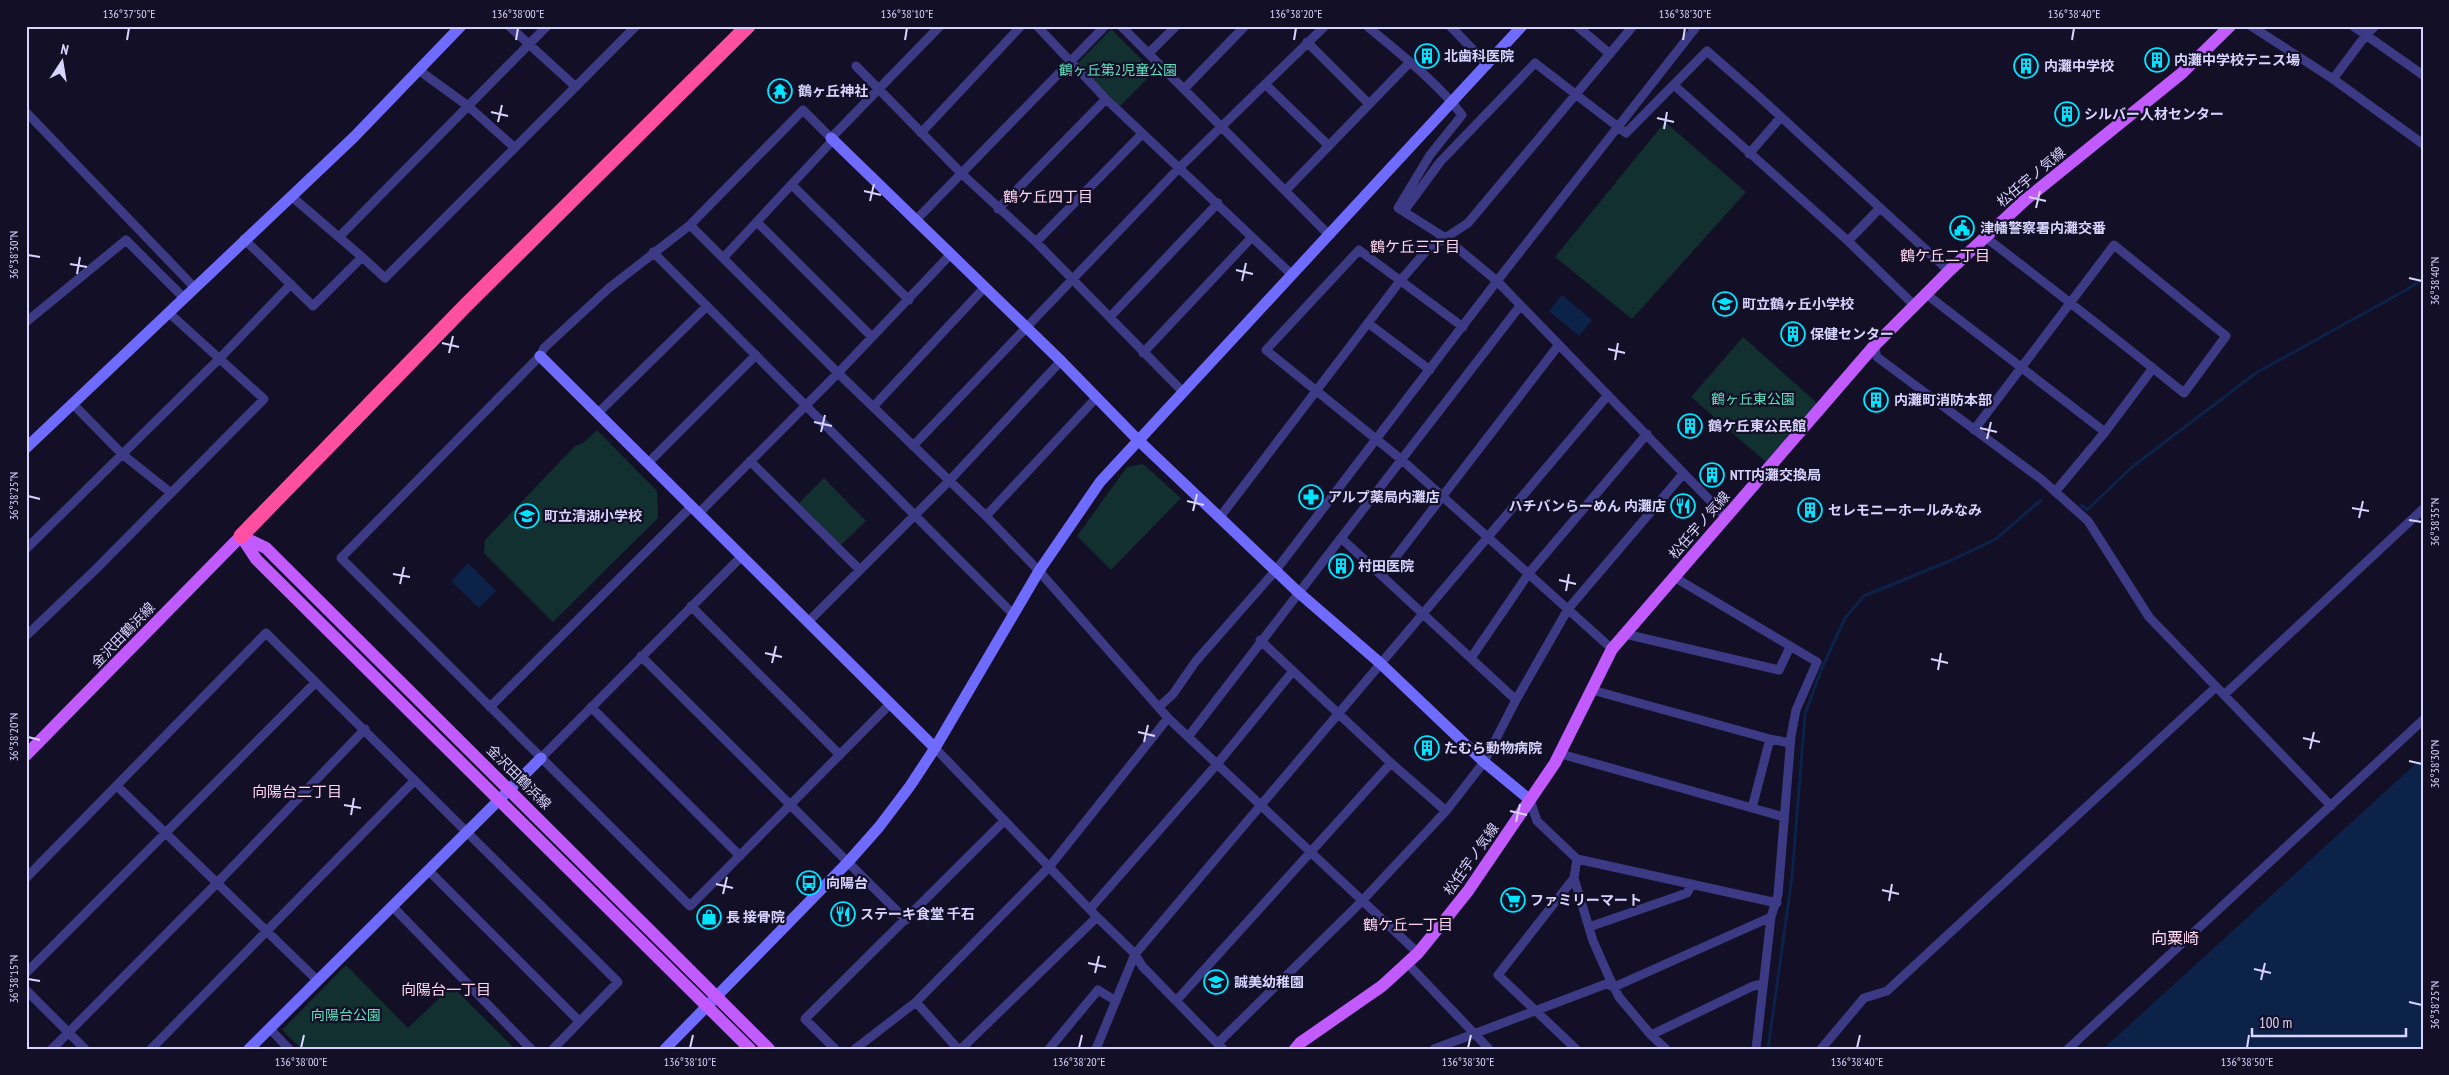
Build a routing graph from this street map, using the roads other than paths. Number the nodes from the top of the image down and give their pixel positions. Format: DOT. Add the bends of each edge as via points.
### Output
graph roads {
  1 [pos="461,26"];
  2 [pos="510,26"];
  3 [pos="547,26"];
  4 [pos="636,26"];
  5 [pos="748,26"];
  6 [pos="940,26"];
  7 [pos="1021,26"];
  8 [pos="1037,26"];
  9 [pos="1105,26"];
  10 [pos="1121,26"];
  11 [pos="1176,26"];
  12 [pos="1245,26"];
  13 [pos="1325,26"];
  14 [pos="1367,26"];
  15 [pos="1450,26"];
  16 [pos="1522,26"];
  17 [pos="1577,26"];
  18 [pos="1633,26"];
  19 [pos="1698,26"];
  20 [pos="2230,26"];
  21 [pos="2251,26"];
  22 [pos="2353,26"];
  23 [pos="2375,26"];
  24 [pos="2366,35"];
  25 [pos="1307,42"];
  26 [pos="531,44"];
  27 [pos="1149,53"];
  28 [pos="1610,54"];
  29 [pos="1070,62"];
  30 [pos="1410,62"];
  31 [pos="1488,65"];
  32 [pos="856,66"];
  33 [pos="420,71"];
  34 [pos="2423,75"];
  35 [pos="2333,79"];
  36 [pos="1265,84"];
  37 [pos="1675,86"];
  38 [pos="576,87"];
  39 [pos="1184,89"];
  40 [pos="878,91"];
  41 [pos="1577,95"];
  42 [pos="1106,99"];
  43 [pos="1452,102"];
  44 [pos="1370,104"];
  45 [pos="468,106"];
  46 [pos="26,112"];
  47 [pos="1781,117"];
  48 [pos="1221,127"];
  49 [pos="1617,127"];
  50 [pos="921,133"];
  51 [pos="1142,134"];
  52 [pos="832,139"];
  53 [pos="2423,144"];
  54 [pos="1329,146"];
  55 [pos="515,148"];
  56 [pos="1749,154"];
  57 [pos="1179,168"];
  58 [pos="962,174"];
  59 [pos="792,184"];
  60 [pos="1286,190"];
  61 [pos="291,196"];
  62 [pos="1218,203"];
  63 [pos="1880,208"];
  64 [pos="998,209"];
  65 [pos="1404,211"];
  66 [pos="915,221"];
  67 [pos="758,223"];
  68 [pos="690,225"];
  69 [pos="1328,234"];
  70 [pos="339,237"];
  71 [pos="1444,237"];
  72 [pos="1985,237"];
  73 [pos="1252,238"];
  74 [pos="244,239"];
  75 [pos="1848,241"];
  76 [pos="1036,242"];
  77 [pos="653,252"];
  78 [pos="950,255"];
  79 [pos="362,256"];
  80 [pos="723,258"];
  81 [pos="1949,271"];
  82 [pos="1291,274"];
  83 [pos="1074,280"];
  84 [pos="1400,281"];
  85 [pos="1497,281"];
  86 [pos="291,284"];
  87 [pos="194,287"];
  88 [pos="984,288"];
  89 [pos="1926,294"];
  90 [pos="184,298"];
  91 [pos="909,300"];
  92 [pos="2070,302"];
  93 [pos="707,306"];
  94 [pos="1520,306"];
  95 [pos="1915,306"];
  96 [pos="168,312"];
  97 [pos="1110,317"];
  98 [pos="26,322"];
  99 [pos="1368,323"];
  100 [pos="1463,327"];
  101 [pos="1026,328"];
  102 [pos="872,337"];
  103 [pos="1558,346"];
  104 [pos="1874,346"];
  105 [pos="1143,353"];
  106 [pos="756,355"];
  107 [pos="540,356"];
  108 [pos="220,358"];
  109 [pos="1061,361"];
  110 [pos="2021,368"];
  111 [pos="2153,368"];
  112 [pos="1430,370"];
  113 [pos="838,373"];
  114 [pos="1182,392"];
  115 [pos="1316,392"];
  116 [pos="1608,395"];
  117 [pos="1097,397"];
  118 [pos="72,403"];
  119 [pos="805,405"];
  120 [pos="873,407"];
  121 [pos="599,412"];
  122 [pos="1974,430"];
  123 [pos="2105,432"];
  124 [pos="1647,434"];
  125 [pos="1138,439"];
  126 [pos="1378,440"];
  127 [pos="913,446"];
  128 [pos="26,448"];
  129 [pos="122,454"];
  130 [pos="1402,460"];
  131 [pos="750,461"];
  132 [pos="649,462"];
  133 [pos="1683,474"];
  134 [pos="949,481"];
  135 [pos="171,492"];
  136 [pos="2055,492"];
  137 [pos="1443,499"];
  138 [pos="696,509"];
  139 [pos="2423,509"];
  140 [pos="916,514"];
  141 [pos="986,516"];
  142 [pos="1220,517"];
  143 [pos="1726,518"];
  144 [pos="241,536"];
  145 [pos="1488,537"];
  146 [pos="1341,538"];
  147 [pos="26,549"];
  148 [pos="742,556"];
  149 [pos="860,570"];
  150 [pos="1276,570"];
  151 [pos="1039,572"];
  152 [pos="1529,573"];
  153 [pos="1382,575"];
  154 [pos="1674,577"];
  155 [pos="1298,592"];
  156 [pos="691,606"];
  157 [pos="1568,609"];
  158 [pos="1423,612"];
  159 [pos="1014,615"];
  160 [pos="808,622"];
  161 [pos="1626,634"];
  162 [pos="26,636"];
  163 [pos="1260,640"];
  164 [pos="1790,647"];
  165 [pos="1612,649"];
  166 [pos="641,656"];
  167 [pos="1471,658"];
  168 [pos="1380,663"];
  169 [pos="1293,671"];
  170 [pos="315,682"];
  171 [pos="2216,687"];
  172 [pos="1592,690"];
  173 [pos="2224,695"];
  174 [pos="1516,700"];
  175 [pos="891,703"];
  176 [pos="1159,706"];
  177 [pos="490,707"];
  178 [pos="591,707"];
  179 [pos="1338,712"];
  180 [pos="1168,718"];
  181 [pos="2423,720"];
  182 [pos="365,729"];
  183 [pos="1188,737"];
  184 [pos="1770,739"];
  185 [pos="1790,743"];
  186 [pos="935,748"];
  187 [pos="1561,754"];
  188 [pos="26,755"];
  189 [pos="840,755"];
  190 [pos="541,758"];
  191 [pos="1484,762"];
  192 [pos="1218,763"];
  193 [pos="1391,763"];
  194 [pos="414,781"];
  195 [pos="117,786"];
  196 [pos="509,788"];
  197 [pos="498,799"];
  198 [pos="1530,800"];
  199 [pos="789,805"];
  200 [pos="1261,805"];
  201 [pos="2331,806"];
  202 [pos="1752,808"];
  203 [pos="1446,811"];
  204 [pos="1784,816"];
  205 [pos="1004,821"];
  206 [pos="466,831"];
  207 [pos="166,834"];
  208 [pos="1312,853"];
  209 [pos="740,856"];
  210 [pos="1577,859"];
  211 [pos="848,862"];
  212 [pos="1050,866"];
  213 [pos="428,870"];
  214 [pos="26,878"];
  215 [pos="1574,878"];
  216 [pos="218,882"];
  217 [pos="1692,884"];
  218 [pos="1361,902"];
  219 [pos="1777,903"];
  220 [pos="392,906"];
  221 [pos="1090,909"];
  222 [pos="1097,917"];
  223 [pos="1770,917"];
  224 [pos="906,920"];
  225 [pos="1589,927"];
  226 [pos="267,931"];
  227 [pos="1418,953"];
  228 [pos="1135,954"];
  229 [pos="1407,963"];
  230 [pos="26,973"];
  231 [pos="316,980"];
  232 [pos="1763,984"];
  233 [pos="1614,987"];
  234 [pos="26,990"];
  235 [pos="712,1001"];
  236 [pos="1116,1001"];
  237 [pos="1176,1001"];
  238 [pos="916,1002"];
  239 [pos="1536,1011"];
  240 [pos="579,1022"];
  241 [pos="270,1029"];
  242 [pos="68,1032"];
  243 [pos="1475,1034"];
  244 [pos="1651,1035"];
  245 [pos="1220,1046"];
  246 [pos="52,1049"];
  247 [pos="85,1049"];
  248 [pos="151,1049"];
  249 [pos="249,1049"];
  250 [pos="289,1049"];
  251 [pos="530,1049"];
  252 [pos="554,1049"];
  253 [pos="665,1049"];
  254 [pos="750,1049"];
  255 [pos="769,1049"];
  256 [pos="835,1049"];
  257 [pos="855,1049"];
  258 [pos="959,1049"];
  259 [pos="1049,1049"];
  260 [pos="1096,1049"];
  261 [pos="1295,1049"];
  262 [pos="1434,1049"];
  263 [pos="1489,1049"];
  264 [pos="1576,1049"];
  265 [pos="1666,1049"];
  266 [pos="1756,1049"];
  267 [pos="1821,1049"];
  268 [pos="2068,1049"];
  1 -- 33 [label="street"];
  2 -- 26 [label="street"];
  3 -- 26 [label="street"];
  4 -- 38 [label="street"];
  5 -- 144 [label="highway" via="467,304"];
  6 -- 40 [label="street"];
  7 -- 50 [label="street"];
  8 -- 29 [label="street"];
  9 -- 29 [label="street"];
  10 -- 27 [label="street"];
  11 -- 27 [label="street"];
  12 -- 39 [label="street"];
  13 -- 25 [label="street"];
  14 -- 30 [label="street"];
  15 -- 31 [label="street"];
  16 -- 31 [label="street"];
  17 -- 28 [label="street"];
  18 -- 28 [label="street"];
  19 -- 49 [label="street"];
  20 -- 72 [label="main road, 松任宇ノ気線" via="2182,73 2024,201"];
  21 -- 35 [label="street"];
  22 -- 24 [label="street"];
  23 -- 24 [label="street"];
  24 -- 34 [label="street"];
  24 -- 35 [label="street"];
  25 -- 36 [label="street"];
  25 -- 44 [label="street"];
  26 -- 38 [label="street"];
  26 -- 45 [label="street"];
  27 -- 39 [label="street"];
  28 -- 41 [label="street"];
  29 -- 42 [label="street"];
  29 -- 58 [label="street"];
  30 -- 43 [label="street"];
  30 -- 44 [label="street"];
  31 -- 43 [label="street"];
  32 -- 40 [label="street"];
  33 -- 45 [label="street"];
  33 -- 61 [label="street"];
  35 -- 53 [label="street"];
  36 -- 48 [label="street"];
  36 -- 54 [label="street"];
  37 -- 47 [label="street" via="1707,51"];
  37 -- 49 [label="street" via="1626,133"];
  37 -- 56 [label="street"];
  38 -- 55 [label="street"];
  39 -- 48 [label="street"];
  40 -- 50 [label="street"];
  40 -- 52 [label="street"];
  41 -- 49 [label="street"];
  41 -- 65 [label="street" via="1535,63 1440,162"];
  41 -- 71 [label="street" via="1468,223"];
  42 -- 51 [label="street"];
  42 -- 64 [label="street"];
  43 -- 65 [label="street" via="1462,115 1430,155 1398,208"];
  43 -- 69 [label="street"];
  44 -- 54 [label="street"];
  45 -- 55 [label="street"];
  45 -- 70 [label="street"];
  46 -- 87 [label="street"];
  47 -- 56 [label="street"];
  47 -- 63 [label="street"];
  48 -- 57 [label="street"];
  48 -- 60 [label="street"];
  49 -- 85 [label="street"];
  50 -- 58 [label="street"];
  51 -- 57 [label="street"];
  51 -- 76 [label="street"];
  52 -- 59 [label="street"];
  52 -- 66 [label="street"];
  52 -- 68 [label="street" via="803,110"];
  54 -- 60 [label="street"];
  55 -- 79 [label="street" via="385,278"];
  56 -- 75 [label="street"];
  57 -- 62 [label="street"];
  57 -- 83 [label="street"];
  58 -- 64 [label="street"];
  58 -- 66 [label="street"];
  59 -- 67 [label="street"];
  59 -- 91 [label="street"];
  60 -- 69 [label="street"];
  61 -- 70 [label="street"];
  61 -- 74 [label="street"];
  62 -- 73 [label="street"];
  62 -- 97 [label="street"];
  63 -- 75 [label="street"];
  63 -- 81 [label="street"];
  64 -- 76 [label="street"];
  65 -- 71 [label="street"];
  66 -- 78 [label="street"];
  67 -- 80 [label="street"];
  67 -- 102 [label="street"];
  68 -- 77 [label="street"];
  68 -- 80 [label="street"];
  69 -- 82 [label="street"];
  70 -- 79 [label="street"];
  71 -- 84 [label="street" via="1427,250"];
  71 -- 85 [label="street"];
  72 -- 81 [label="main road, 松任宇ノ気線"];
  72 -- 92 [label="street"];
  73 -- 82 [label="street"];
  73 -- 105 [label="street"];
  74 -- 86 [label="street"];
  74 -- 87 [label="street"];
  75 -- 95 [label="street"];
  76 -- 83 [label="street"];
  77 -- 93 [label="street"];
  77 -- 107 [label="street" via="544,348"];
  78 -- 88 [label="street"];
  78 -- 91 [label="street"];
  79 -- 86 [label="street" via="314,306"];
  80 -- 113 [label="street"];
  81 -- 89 [label="main road, 松任宇ノ気線"];
  82 -- 114 [label="street"];
  83 -- 97 [label="street"];
  83 -- 101 [label="street"];
  84 -- 99 [label="street"];
  84 -- 100 [label="street"];
  84 -- 115 [label="street" via="1359,250 1266,350"];
  85 -- 94 [label="street"];
  85 -- 100 [label="street"];
  86 -- 108 [label="street"];
  87 -- 90 [label="street"];
  88 -- 101 [label="street"];
  88 -- 120 [label="street"];
  89 -- 95 [label="main road, 松任宇ノ気線"];
  89 -- 110 [label="street"];
  90 -- 96 [label="street"];
  90 -- 98 [label="street" via="126,240"];
  91 -- 102 [label="street"];
  92 -- 110 [label="street"];
  92 -- 111 [label="street"];
  92 -- 111 [label="street" via="2114,245 2226,336 2184,393"];
  93 -- 106 [label="street"];
  93 -- 121 [label="street"];
  94 -- 103 [label="street"];
  94 -- 130 [label="street"];
  95 -- 104 [label="main road, 松任宇ノ気線"];
  96 -- 108 [label="street"];
  96 -- 118 [label="street"];
  97 -- 105 [label="street"];
  99 -- 112 [label="street"];
  99 -- 115 [label="street"];
  100 -- 112 [label="street"];
  101 -- 109 [label="street"];
  101 -- 127 [label="street"];
  102 -- 113 [label="street"];
  103 -- 116 [label="street"];
  103 -- 137 [label="street"];
  104 -- 122 [label="street" via="1877,357"];
  104 -- 143 [label="main road, 松任宇ノ気線"];
  105 -- 114 [label="street"];
  106 -- 119 [label="street"];
  106 -- 132 [label="street"];
  107 -- 121 [label="street"];
  107 -- 177 [label="street" via="341,558"];
  108 -- 129 [label="street"];
  108 -- 135 [label="street" via="264,399"];
  109 -- 117 [label="street"];
  109 -- 134 [label="street"];
  110 -- 122 [label="street"];
  110 -- 123 [label="street"];
  111 -- 123 [label="street"];
  112 -- 126 [label="street"];
  113 -- 119 [label="street"];
  113 -- 120 [label="street"];
  114 -- 125 [label="street"];
  115 -- 126 [label="street"];
  115 -- 142 [label="street"];
  116 -- 124 [label="street"];
  116 -- 145 [label="street"];
  117 -- 125 [label="street"];
  117 -- 141 [label="street"];
  118 -- 128 [label="street"];
  118 -- 129 [label="street"];
  119 -- 131 [label="street"];
  119 -- 140 [label="street"];
  120 -- 127 [label="street"];
  121 -- 132 [label="street"];
  122 -- 136 [label="street"];
  123 -- 136 [label="street"];
  124 -- 133 [label="street"];
  124 -- 152 [label="street"];
  125 -- 142 [label="street"];
  125 -- 151 [label="street" via="1100,482"];
  126 -- 130 [label="street"];
  126 -- 150 [label="street"];
  127 -- 134 [label="street"];
  129 -- 135 [label="street"];
  129 -- 147 [label="street"];
  130 -- 137 [label="street"];
  130 -- 146 [label="street"];
  131 -- 138 [label="street"];
  131 -- 149 [label="street"];
  132 -- 138 [label="street"];
  133 -- 143 [label="street"];
  133 -- 157 [label="street"];
  134 -- 140 [label="street"];
  134 -- 141 [label="street"];
  135 -- 162 [label="street"];
  136 -- 171 [label="street" via="2092,525 2149,617"];
  137 -- 145 [label="street"];
  137 -- 153 [label="street"];
  138 -- 148 [label="street"];
  138 -- 177 [label="street"];
  139 -- 173 [label="street"];
  140 -- 149 [label="street"];
  140 -- 159 [label="street"];
  141 -- 151 [label="street"];
  142 -- 150 [label="street"];
  143 -- 154 [label="main road, 松任宇ノ気線"];
  144 -- 188 [label="main road, 金沢田鶴浜線"];
  144 -- 196 [label="main road, 金沢田鶴浜線" via="266,548"];
  144 -- 197 [label="main road, 金沢田鶴浜線" via="256,559"];
  145 -- 152 [label="street"];
  145 -- 158 [label="street"];
  146 -- 153 [label="street"];
  146 -- 155 [label="street"];
  148 -- 156 [label="street"];
  148 -- 160 [label="street"];
  149 -- 160 [label="street"];
  150 -- 155 [label="street"];
  150 -- 176 [label="street" via="1196,661 1173,694"];
  151 -- 159 [label="street"];
  151 -- 176 [label="street"];
  152 -- 157 [label="street"];
  152 -- 167 [label="street"];
  153 -- 158 [label="street"];
  154 -- 161 [label="main road, 松任宇ノ気線"];
  154 -- 164 [label="street"];
  155 -- 163 [label="street"];
  155 -- 168 [label="street"];
  156 -- 166 [label="street"];
  156 -- 189 [label="street"];
  157 -- 165 [label="street"];
  157 -- 174 [label="street"];
  158 -- 167 [label="street"];
  158 -- 168 [label="street"];
  159 -- 186 [label="street"];
  160 -- 175 [label="street"];
  161 -- 164 [label="street" via="1779,670"];
  161 -- 165 [label="main road, 松任宇ノ気線"];
  163 -- 169 [label="street"];
  163 -- 183 [label="street"];
  164 -- 185 [label="street" via="1817,662 1796,710"];
  165 -- 172 [label="main road, 松任宇ノ気線"];
  166 -- 178 [label="street"];
  166 -- 199 [label="street"];
  167 -- 174 [label="street"];
  168 -- 179 [label="street"];
  168 -- 191 [label="street"];
  169 -- 179 [label="street"];
  169 -- 192 [label="street"];
  170 -- 182 [label="street"];
  170 -- 195 [label="street" via="266,633"];
  170 -- 207 [label="street"];
  171 -- 173 [label="street"];
  171 -- 267 [label="street" via="1887,991 1864,998"];
  172 -- 184 [label="street"];
  172 -- 187 [label="main road, 松任宇ノ気線"];
  173 -- 201 [label="street"];
  174 -- 191 [label="street"];
  175 -- 186 [label="street"];
  175 -- 189 [label="street"];
  176 -- 180 [label="street"];
  177 -- 190 [label="street"];
  178 -- 190 [label="street"];
  178 -- 209 [label="street"];
  179 -- 193 [label="street"];
  179 -- 200 [label="street"];
  180 -- 183 [label="street"];
  180 -- 212 [label="street"];
  181 -- 201 [label="street"];
  182 -- 194 [label="street"];
  182 -- 216 [label="street"];
  183 -- 192 [label="street"];
  184 -- 185 [label="street"];
  184 -- 202 [label="street"];
  185 -- 204 [label="street"];
  186 -- 205 [label="street"];
  186 -- 211 [label="street" via="905,793"];
  187 -- 198 [label="main road, 松任宇ノ気線"];
  187 -- 202 [label="street"];
  189 -- 199 [label="street"];
  190 -- 196 [label="street"];
  190 -- 209 [label="street" via="690,906"];
  191 -- 198 [label="street"];
  191 -- 203 [label="street"];
  192 -- 200 [label="street"];
  192 -- 221 [label="street"];
  193 -- 203 [label="street"];
  193 -- 208 [label="street"];
  194 -- 206 [label="street"];
  194 -- 226 [label="street"];
  195 -- 207 [label="street"];
  195 -- 214 [label="street"];
  196 -- 197 [label="street"];
  196 -- 235 [label="main road, 金沢田鶴浜線"];
  197 -- 206 [label="street"];
  197 -- 235 [label="main road, 金沢田鶴浜線"];
  198 -- 210 [label="street" via="1537,821"];
  198 -- 227 [label="main road, 松任宇ノ気線" via="1468,891"];
  199 -- 209 [label="street"];
  199 -- 211 [label="street"];
  200 -- 208 [label="street"];
  200 -- 228 [label="street"];
  201 -- 268 [label="street"];
  202 -- 204 [label="street"];
  203 -- 218 [label="street"];
  204 -- 219 [label="street"];
  205 -- 212 [label="street"];
  205 -- 224 [label="street"];
  206 -- 213 [label="street"];
  206 -- 240 [label="street" via="618,982"];
  207 -- 216 [label="street"];
  207 -- 230 [label="street"];
  208 -- 218 [label="street"];
  208 -- 237 [label="street"];
  210 -- 215 [label="street"];
  210 -- 217 [label="street"];
  211 -- 224 [label="street"];
  211 -- 235 [label="street"];
  212 -- 221 [label="street"];
  212 -- 238 [label="street"];
  213 -- 220 [label="street"];
  213 -- 240 [label="street"];
  215 -- 225 [label="street"];
  215 -- 239 [label="street" via="1498,975"];
  216 -- 226 [label="street"];
  216 -- 242 [label="street"];
  217 -- 219 [label="street"];
  217 -- 225 [label="street" via="1687,893"];
  218 -- 227 [label="street"];
  218 -- 245 [label="street"];
  219 -- 223 [label="street"];
  220 -- 231 [label="street"];
  220 -- 251 [label="street"];
  221 -- 222 [label="street"];
  222 -- 228 [label="street"];
  222 -- 258 [label="street"];
  223 -- 232 [label="street"];
  223 -- 233 [label="street"];
  224 -- 256 [label="street" via="805,1019"];
  225 -- 233 [label="street"];
  226 -- 231 [label="street"];
  226 -- 248 [label="street"];
  227 -- 229 [label="main road, 松任宇ノ気線"];
  228 -- 236 [label="street"];
  228 -- 237 [label="street" via="1142,966"];
  229 -- 243 [label="street"];
  229 -- 261 [label="main road, 松任宇ノ気線" via="1382,986"];
  231 -- 241 [label="street"];
  232 -- 244 [label="street"];
  232 -- 266 [label="street"];
  233 -- 239 [label="street" via="1606,984"];
  233 -- 244 [label="street"];
  234 -- 242 [label="street"];
  235 -- 253 [label="street"];
  235 -- 254 [label="main road, 金沢田鶴浜線"];
  235 -- 255 [label="main road, 金沢田鶴浜線"];
  236 -- 259 [label="street" via="1098,990"];
  236 -- 260 [label="street"];
  237 -- 245 [label="street"];
  238 -- 257 [label="street"];
  238 -- 258 [label="street"];
  239 -- 243 [label="street"];
  239 -- 264 [label="street"];
  240 -- 252 [label="street"];
  241 -- 249 [label="street"];
  241 -- 250 [label="street"];
  242 -- 246 [label="street"];
  242 -- 247 [label="street"];
  243 -- 262 [label="street"];
  243 -- 263 [label="street"];
  244 -- 265 [label="street"];
}
